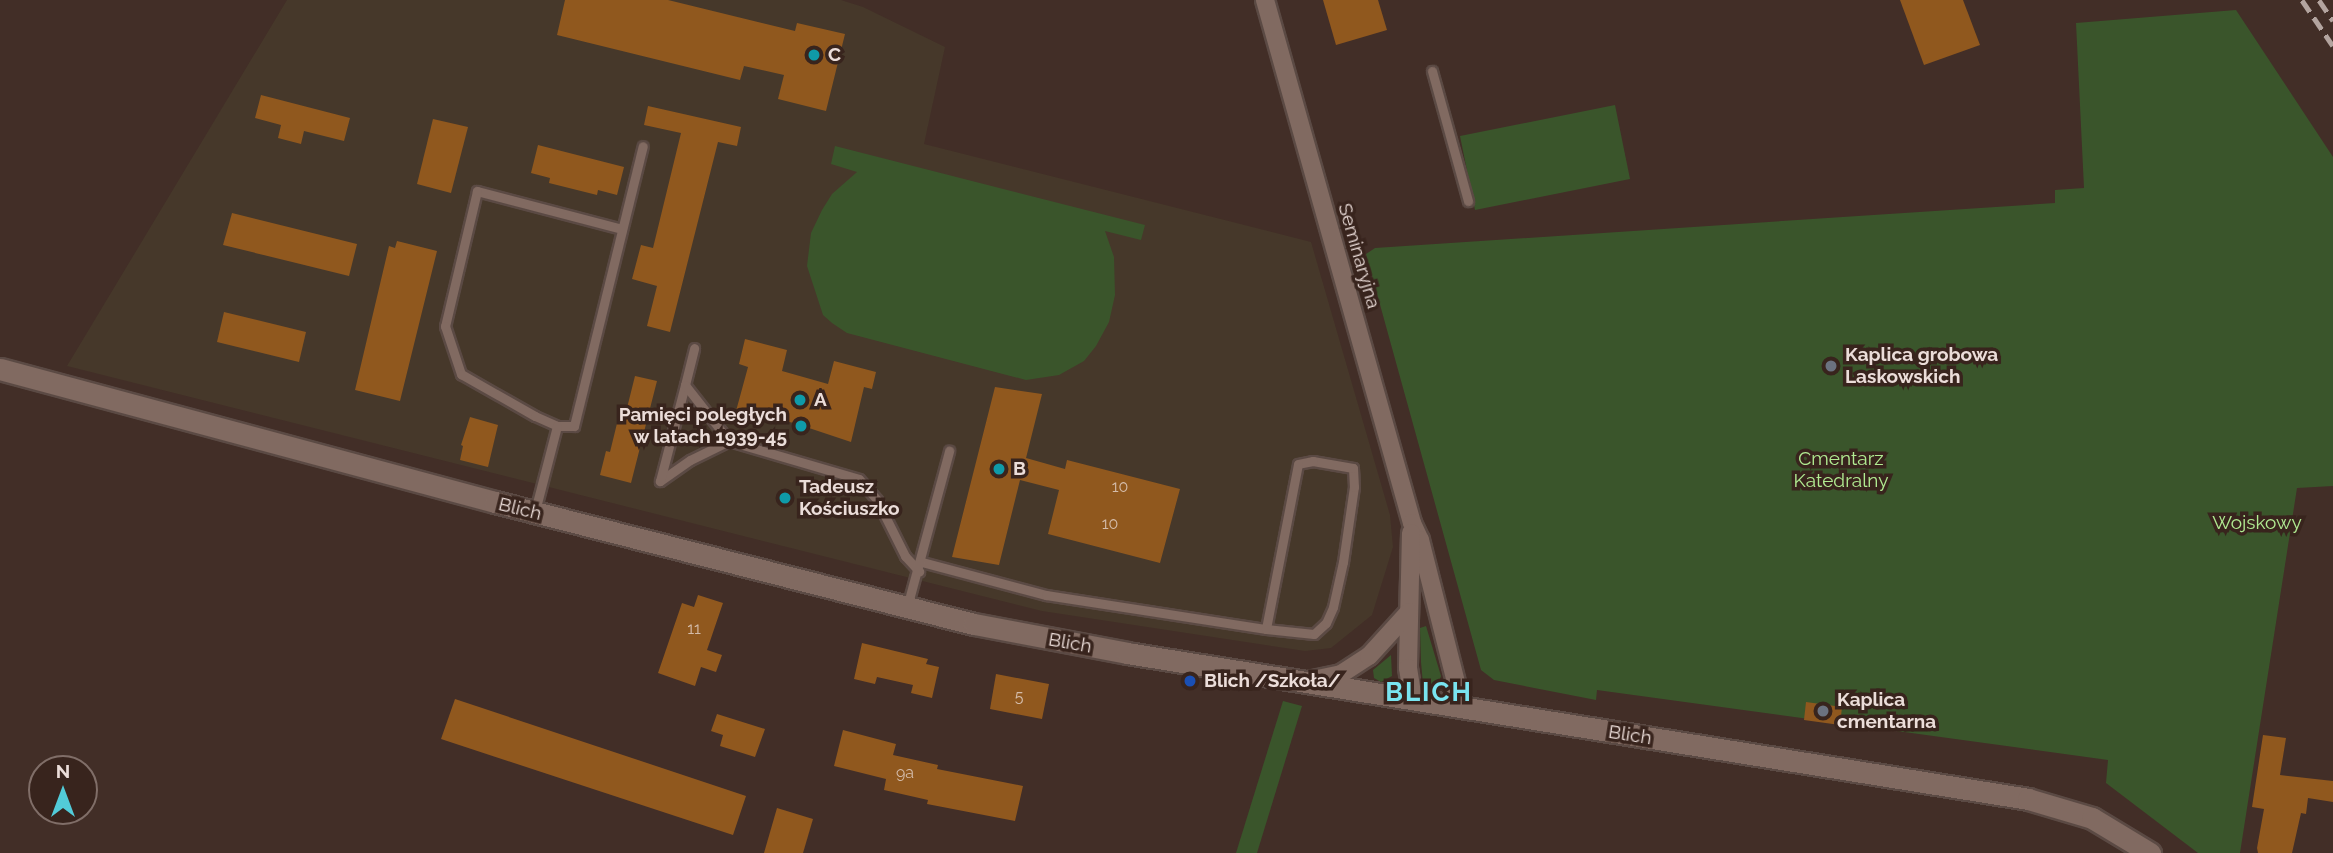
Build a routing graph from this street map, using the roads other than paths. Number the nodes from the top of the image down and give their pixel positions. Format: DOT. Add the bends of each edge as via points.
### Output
graph roads {
  1 [pos="1265,0"];
  2 [pos="1432,71"];
  3 [pos="643,146"];
  4 [pos="1468,201"];
  5 [pos="622,229"];
  6 [pos="694,348"];
  7 [pos="0,369"];
  8 [pos="685,385"];
  9 [pos="557,426"];
  10 [pos="729,442"];
  11 [pos="949,452"];
  12 [pos="535,513"];
  13 [pos="1412,523"];
  14 [pos="920,566"];
  15 [pos="907,607"];
  16 [pos="1409,612"];
  17 [pos="1266,629"];
  18 [pos="1305,682"];
  19 [pos="1413,699"];
  20 [pos="1455,706"];
  21 [pos="2150,853"];
  1 -- 13 [label="street, Seminaryjna"];
  2 -- 4 [label="lane"];
  3 -- 5 [label="lane"];
  5 -- 9 [label="lane" via="574,426"];
  5 -- 9 [label="lane" via="477,191 445,326 461,374"];
  6 -- 8 [label="lane"];
  7 -- 12 [label="street, Blich"];
  8 -- 10 [label="lane"];
  8 -- 10 [label="lane" via="660,481 690,460"];
  9 -- 12 [label="lane"];
  10 -- 14 [label="lane" via="859,479 877,500 905,556"];
  11 -- 14 [label="lane"];
  12 -- 15 [label="street, Blich"];
  13 -- 16 [label="street, Seminaryjna"];
  13 -- 20 [label="street, Seminaryjna" via="1457,686"];
  14 -- 15 [label="lane"];
  14 -- 17 [label="lane" via="1046,595"];
  15 -- 18 [label="street, Blich" via="1049,639"];
  16 -- 18 [label="street" via="1369,656 1341,674"];
  16 -- 19 [label="street, Seminaryjna" via="1408,668"];
  17 -- 17 [label="lane" via="1298,464 1313,461 1353,468 1343,562 1326,623 1314,634"];
  18 -- 19 [label="street, Blich"];
  19 -- 20 [label="street, Blich"];
  20 -- 21 [label="street, Blich" via="2028,799 2092,818"];
}
